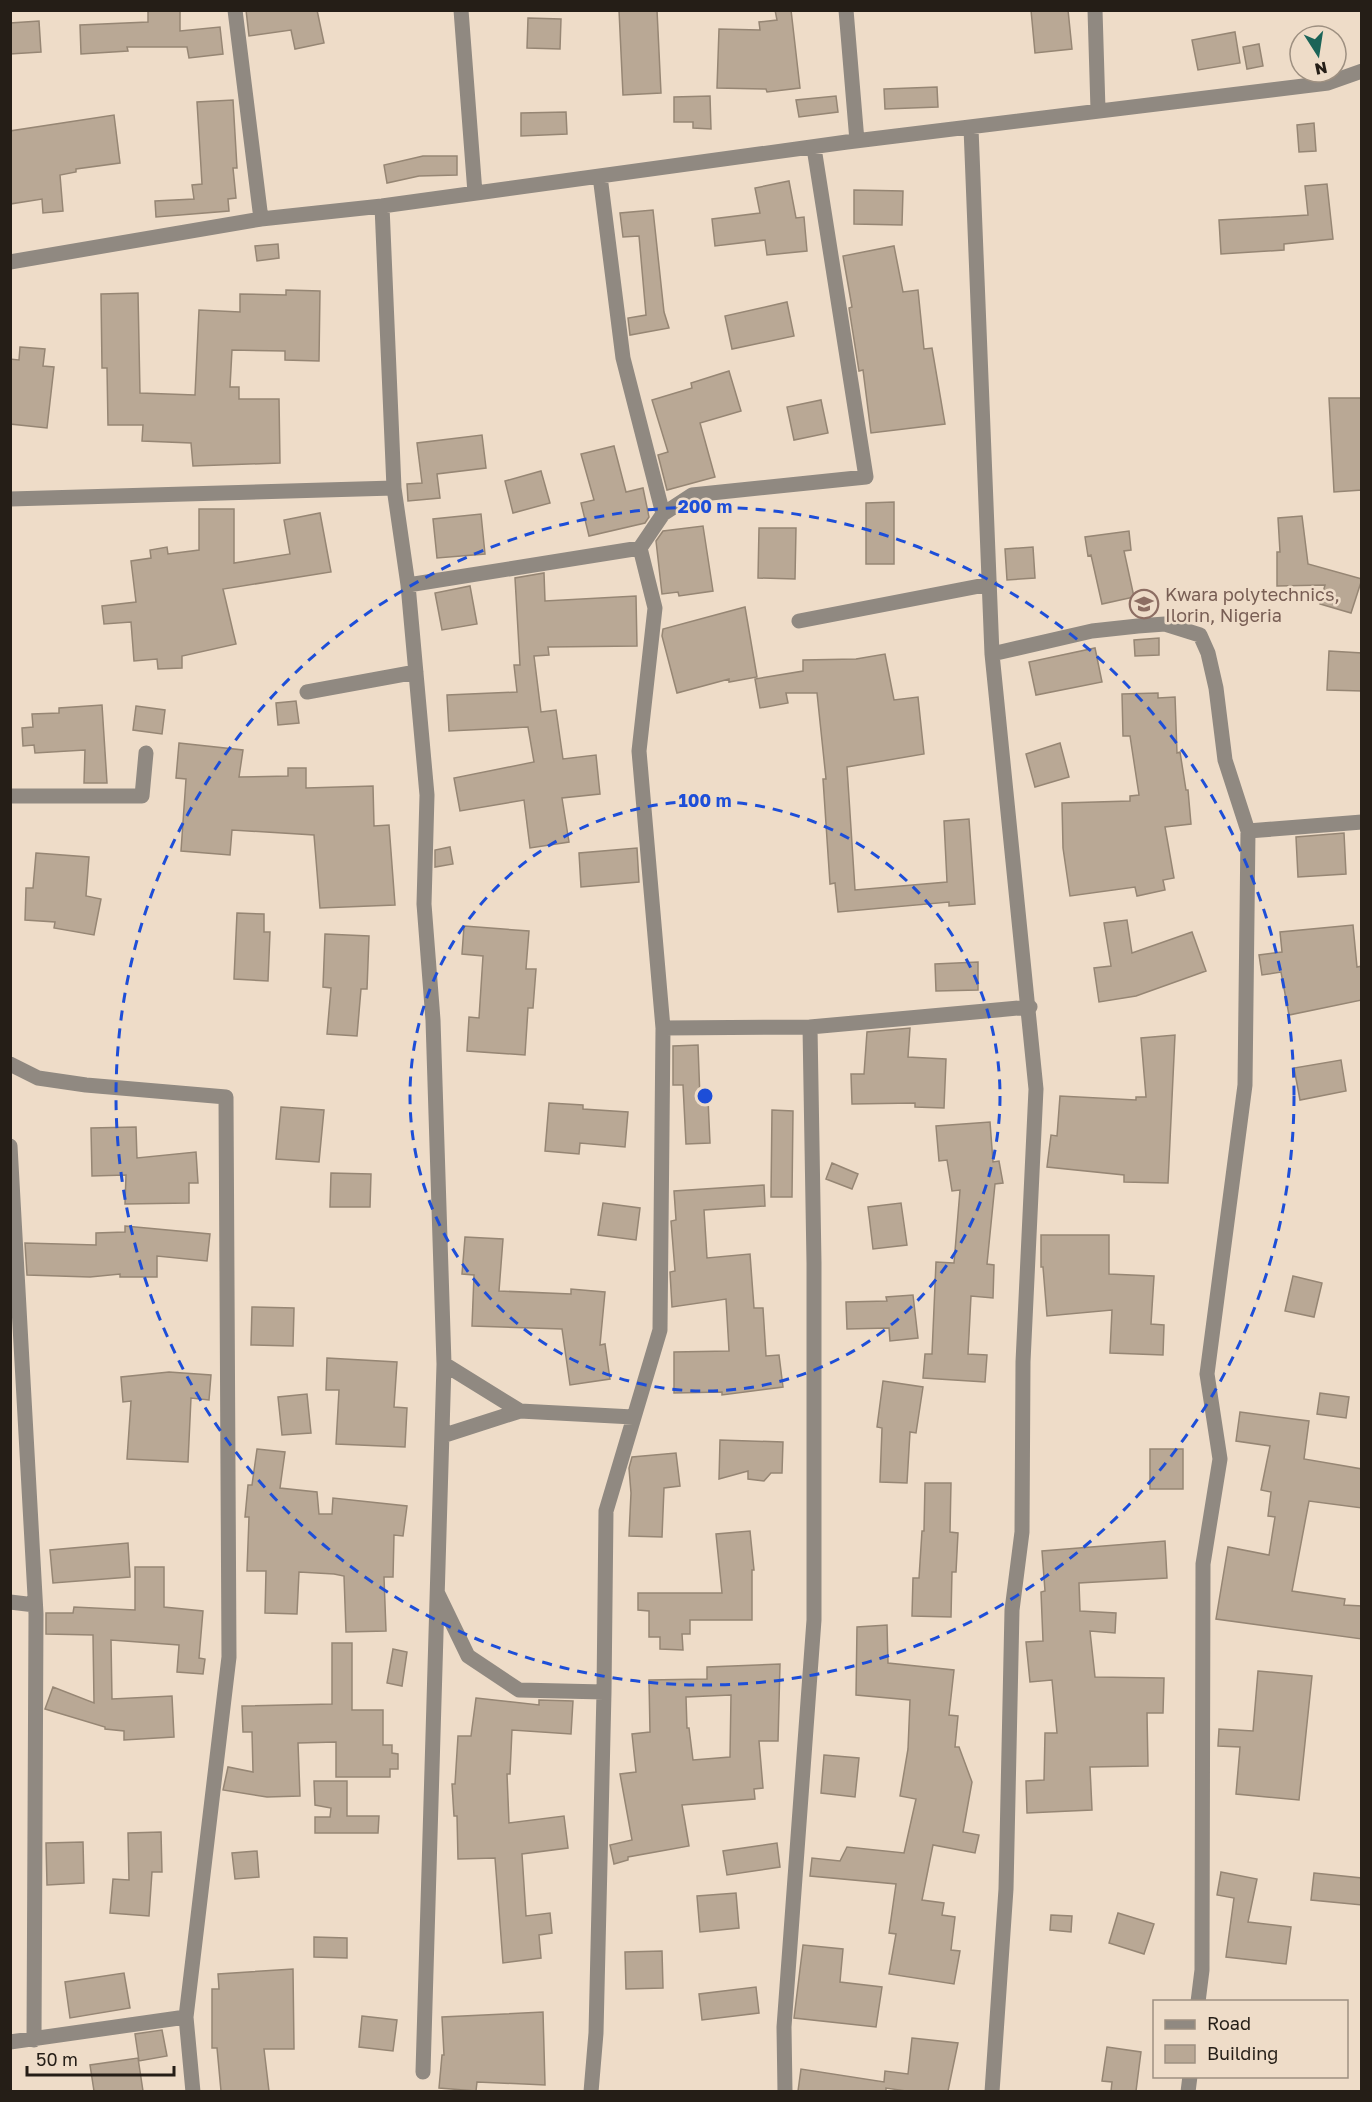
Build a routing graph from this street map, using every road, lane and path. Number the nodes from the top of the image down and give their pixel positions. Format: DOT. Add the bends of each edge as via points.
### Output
graph roads {
  1 [pos="235,10"];
  2 [pos="460,10"];
  3 [pos="846,10"];
  4 [pos="1095,10"];
  5 [pos="1362,71"];
  6 [pos="1098,110"];
  7 [pos="971,128"];
  8 [pos="857,141"];
  9 [pos="814,148"];
  10 [pos="600,176"];
  11 [pos="475,193"];
  12 [pos="382,206"];
  13 [pos="261,219"];
  14 [pos="10,262"];
  15 [pos="394,488"];
  16 [pos="10,499"];
  17 [pos="663,514"];
  18 [pos="640,548"];
  19 [pos="990,584"];
  20 [pos="408,585"];
  21 [pos="799,621"];
  22 [pos="992,654"];
  23 [pos="416,672"];
  24 [pos="307,692"];
  25 [pos="146,753"];
  26 [pos="10,790"];
  27 [pos="11,796"];
  28 [pos="10,804"];
  29 [pos="1362,822"];
  30 [pos="1248,831"];
  31 [pos="1030,1007"];
  32 [pos="810,1027"];
  33 [pos="663,1028"];
  34 [pos="10,1064"];
  35 [pos="10,1146"];
  36 [pos="15,1330"];
  37 [pos="444,1364"];
  38 [pos="520,1411"];
  39 [pos="633,1417"];
  40 [pos="442,1436"];
  41 [pos="27,1466"];
  42 [pos="10,1467"];
  43 [pos="437,1592"];
  44 [pos="10,1602"];
  45 [pos="35,1605"];
  46 [pos="604,1692"];
  47 [pos="1198,2000"];
  48 [pos="186,2017"];
  49 [pos="34,2040"];
  50 [pos="10,2042"];
  51 [pos="423,2072"];
  52 [pos="193,2091"];
  53 [pos="591,2091"];
  54 [pos="785,2091"];
  55 [pos="992,2091"];
  1 -- 13 [label="street"];
  2 -- 11 [label="street"];
  3 -- 8 [label="street"];
  4 -- 6 [label="street"];
  5 -- 6 [label="street" via="1328,83"];
  6 -- 7 [label="street"];
  7 -- 8 [label="street"];
  7 -- 19 [label="street"];
  8 -- 9 [label="street"];
  9 -- 10 [label="street"];
  9 -- 17 [label="street" via="866,477 692,495"];
  10 -- 11 [label="street"];
  10 -- 17 [label="street" via="623,358"];
  11 -- 12 [label="street"];
  12 -- 13 [label="street"];
  12 -- 15 [label="street"];
  13 -- 14 [label="street"];
  15 -- 16 [label="street"];
  15 -- 20 [label="street"];
  17 -- 18 [label="street"];
  18 -- 20 [label="street"];
  18 -- 33 [label="street" via="655,608 639,751"];
  19 -- 21 [label="street"];
  19 -- 22 [label="street"];
  20 -- 23 [label="street"];
  22 -- 30 [label="street" via="1092,631 1138,626 1165,624 1200,635 1216,688 1225,760"];
  22 -- 31 [label="street"];
  23 -- 24 [label="street"];
  23 -- 37 [label="street" via="427,795 424,904"];
  25 -- 27 [label="street" via="142,796"];
  26 -- 27 [label="street"];
  27 -- 28 [label="street"];
  29 -- 30 [label="street"];
  30 -- 47 [label="street" via="1245,1085 1207,1374 1220,1459 1203,1564 1202,1970"];
  31 -- 32 [label="street"];
  31 -- 55 [label="street" via="1036,1089 1023,1362 1022,1532 1012,1610 1006,1889"];
  32 -- 33 [label="street"];
  32 -- 54 [label="street" via="814,1620 784,2027"];
  33 -- 39 [label="street" via="660,1330"];
  34 -- 48 [label="street" via="38,1078 226,1097 229,1657"];
  35 -- 36 [label="street"];
  36 -- 41 [label="street"];
  37 -- 38 [label="street"];
  37 -- 40 [label="street"];
  38 -- 39 [label="street"];
  38 -- 40 [label="street"];
  39 -- 46 [label="street" via="606,1510"];
  40 -- 43 [label="street"];
  41 -- 42 [label="street"];
  41 -- 45 [label="street"];
  43 -- 46 [label="street" via="468,1656 519,1690"];
  43 -- 51 [label="street"];
  44 -- 45 [label="street"];
  45 -- 49 [label="street"];
  46 -- 53 [label="street" via="596,2033"];
  48 -- 49 [label="street"];
  48 -- 52 [label="street"];
  49 -- 50 [label="street"];
}
